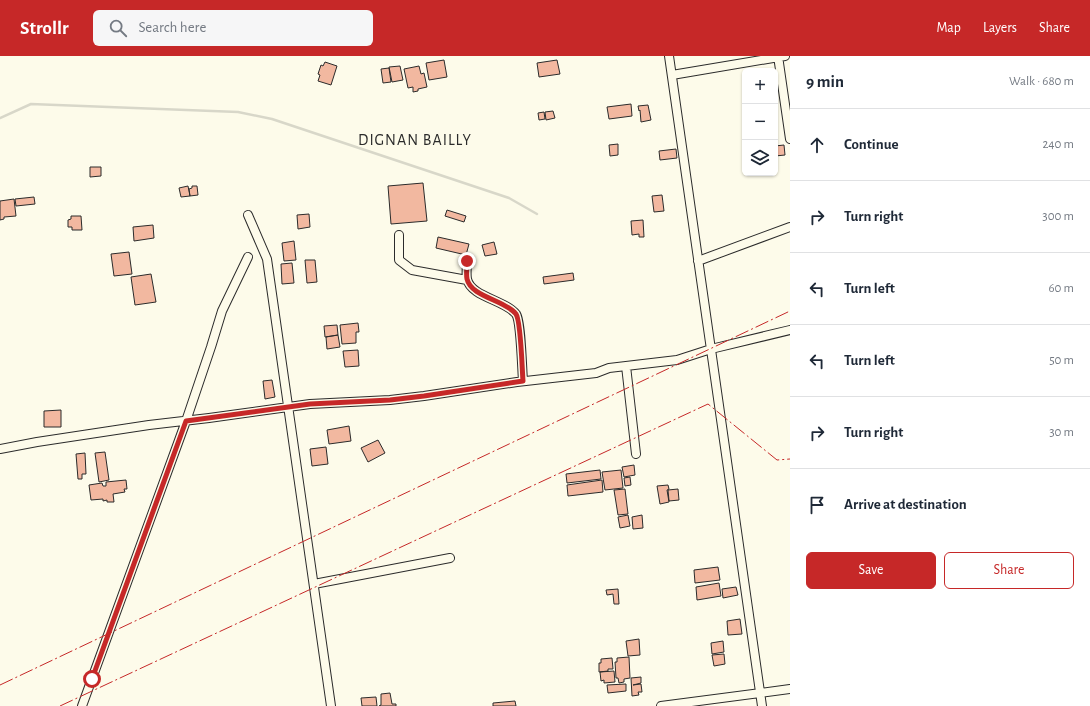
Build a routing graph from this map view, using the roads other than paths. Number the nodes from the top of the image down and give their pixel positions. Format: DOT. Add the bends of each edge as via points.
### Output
graph roads {
  1 [pos="669,56"];
  2 [pos="780,56"];
  3 [pos="672,75"];
  4 [pos="790,139"];
  5 [pos="248,215"];
  6 [pos="790,227"];
  7 [pos="399,235"];
  8 [pos="248,257"];
  9 [pos="467,261"];
  10 [pos="698,261"];
  11 [pos="467,280"];
  12 [pos="790,330"];
  13 [pos="711,349"];
  14 [pos="626,366"];
  15 [pos="523,381"];
  16 [pos="288,408"];
  17 [pos="186,421"];
  18 [pos="0,449"];
  19 [pos="636,454"];
  20 [pos="450,558"];
  21 [pos="314,584"];
  22 [pos="790,689"];
  23 [pos="760,692"];
  24 [pos="82,706"];
  25 [pos="331,706"];
  26 [pos="661,706"];
  27 [pos="762,706"];
  1 -- 3 [label="street"];
  2 -- 3 [label="street"];
  2 -- 4 [label="street"];
  3 -- 10 [label="street"];
  5 -- 16 [label="street" via="267,259"];
  6 -- 10 [label="street"];
  7 -- 11 [label="street" via="399,260 412,270"];
  8 -- 17 [label="street" via="222,311"];
  9 -- 11 [label="street"];
  10 -- 13 [label="street"];
  11 -- 15 [label="street" via="472,289 517,315"];
  12 -- 13 [label="street"];
  13 -- 14 [label="street" via="677,360"];
  13 -- 23 [label="street"];
  14 -- 15 [label="street" via="582,375"];
  14 -- 19 [label="street"];
  15 -- 16 [label="street" via="417,397 310,404"];
  16 -- 17 [label="street"];
  16 -- 21 [label="street"];
  17 -- 18 [label="street"];
  17 -- 24 [label="street"];
  20 -- 21 [label="street"];
  21 -- 25 [label="street"];
  22 -- 23 [label="street"];
  23 -- 26 [label="street"];
  23 -- 27 [label="street"];
}
